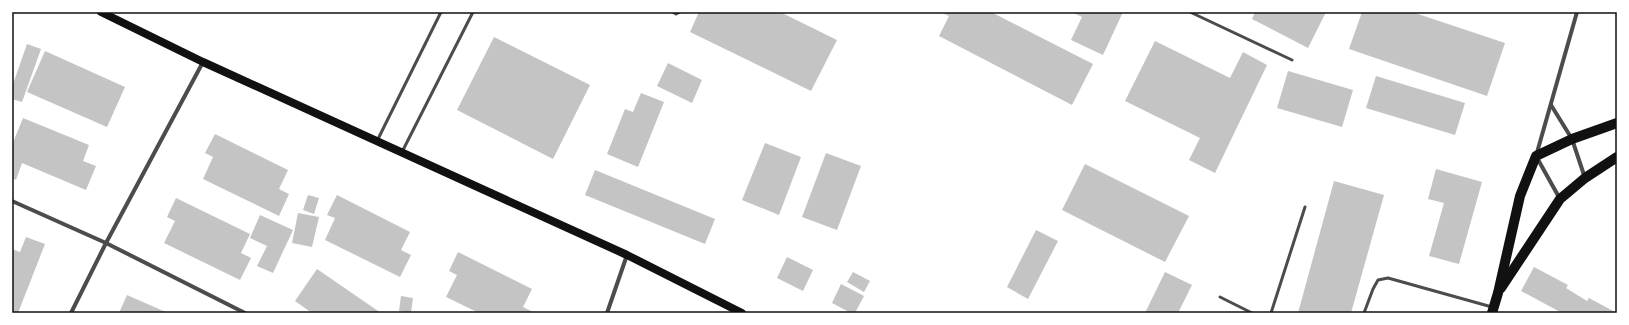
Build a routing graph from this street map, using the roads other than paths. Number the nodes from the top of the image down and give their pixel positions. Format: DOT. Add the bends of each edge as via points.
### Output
graph roads {
  1 [pos="101,12"];
  2 [pos="441,12"];
  3 [pos="473,12"];
  4 [pos="673,12"];
  5 [pos="680,12"];
  6 [pos="1190,12"];
  7 [pos="1577,12"];
  8 [pos="1292,60"];
  9 [pos="203,62"];
  10 [pos="1551,105"];
  11 [pos="1617,123"];
  12 [pos="1572,139"];
  13 [pos="377,141"];
  14 [pos="402,152"];
  15 [pos="1536,156"];
  16 [pos="1616,157"];
  17 [pos="1585,178"];
  18 [pos="1560,199"];
  19 [pos="12,201"];
  20 [pos="1305,207"];
  21 [pos="106,243"];
  22 [pos="627,255"];
  23 [pos="1498,294"];
  24 [pos="1220,297"];
  25 [pos="1493,310"];
  26 [pos="72,313"];
  27 [pos="245,313"];
  28 [pos="607,313"];
  29 [pos="742,313"];
  30 [pos="1252,313"];
  31 [pos="1271,313"];
  32 [pos="1364,313"];
  1 -- 9 [label="main road"];
  2 -- 13 [label="lane"];
  3 -- 14 [label="lane"];
  4 -- 5 [label="lane"];
  6 -- 8 [label="lane"];
  7 -- 10 [label="street"];
  9 -- 13 [label="main road"];
  9 -- 21 [label="street"];
  10 -- 12 [label="street"];
  10 -- 15 [label="street"];
  11 -- 12 [label="main road"];
  12 -- 15 [label="main road"];
  12 -- 17 [label="street"];
  13 -- 14 [label="main road"];
  14 -- 22 [label="main road"];
  15 -- 18 [label="street"];
  15 -- 23 [label="main road" via="1520,196"];
  16 -- 17 [label="main road"];
  17 -- 18 [label="main road"];
  18 -- 23 [label="main road"];
  19 -- 21 [label="street"];
  20 -- 31 [label="lane"];
  21 -- 26 [label="street"];
  21 -- 27 [label="street"];
  22 -- 28 [label="street"];
  22 -- 29 [label="main road"];
  23 -- 25 [label="main road"];
  24 -- 30 [label="lane"];
  25 -- 32 [label="lane" via="1388,278 1378,280"];
}
